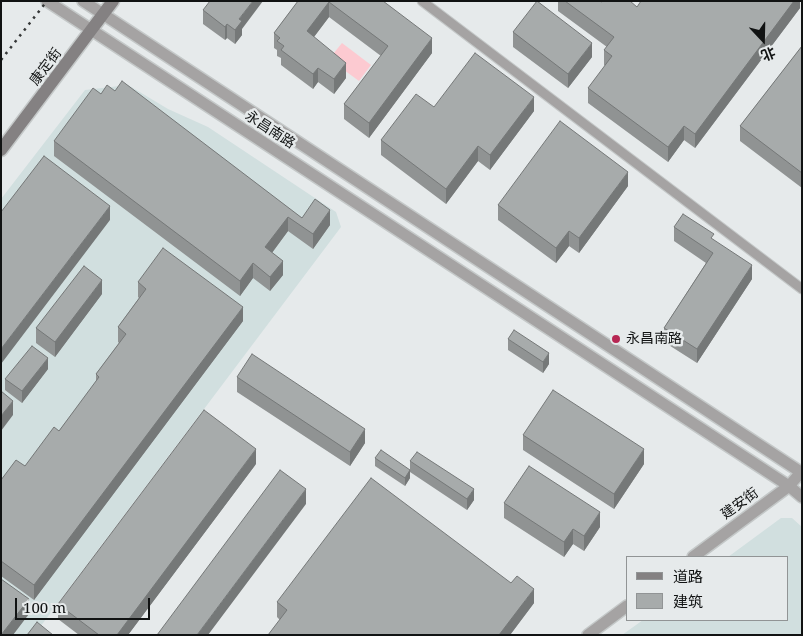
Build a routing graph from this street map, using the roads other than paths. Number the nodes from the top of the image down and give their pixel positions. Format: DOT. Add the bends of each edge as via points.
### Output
graph roads {
  1 [pos="47,1"];
  2 [pos="83,1"];
  3 [pos="113,1"];
  4 [pos="422,1"];
  5 [pos="103,14"];
  6 [pos="92,31"];
  7 [pos="1,150"];
  8 [pos="802,289"];
  9 [pos="802,472"];
  10 [pos="789,486"];
  11 [pos="802,497"];
  12 [pos="694,556"];
  13 [pos="626,607"];
  14 [pos="588,635"];
  1 -- 6 [label="street, 永昌南路"];
  2 -- 5 [label="street, 永昌南路"];
  3 -- 5 [label="main road, 康定街"];
  4 -- 8 [label="street"];
  5 -- 6 [label="main road, 康定街"];
  5 -- 9 [label="street, 永昌南路"];
  6 -- 7 [label="main road, 康定街"];
  6 -- 10 [label="street, 永昌南路"];
  9 -- 10 [label="street, 建安街"];
  10 -- 11 [label="street, 永昌南路"];
  10 -- 12 [label="street, 建安街"];
  13 -- 14 [label="street"];
}
